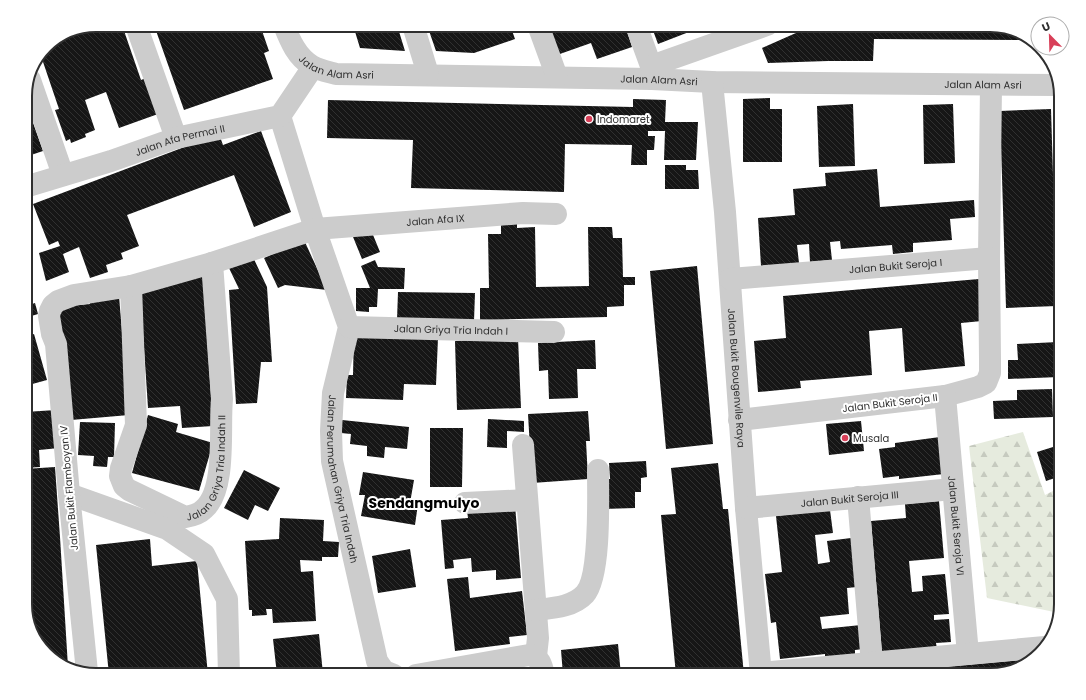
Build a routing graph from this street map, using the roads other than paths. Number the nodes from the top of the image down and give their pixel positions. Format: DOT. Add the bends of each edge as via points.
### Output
graph roads {
  1 [pos="138,32"];
  2 [pos="287,32"];
  3 [pos="415,32"];
  4 [pos="541,32"];
  5 [pos="638,32"];
  6 [pos="751,32"];
  7 [pos="313,67"];
  8 [pos="651,72"];
  9 [pos="428,74"];
  10 [pos="557,77"];
  11 [pos="712,82"];
  12 [pos="991,85"];
  13 [pos="1053,85"];
  14 [pos="33,87"];
  15 [pos="280,116"];
  16 [pos="176,138"];
  17 [pos="64,175"];
  18 [pos="32,185"];
  19 [pos="556,214"];
  20 [pos="315,228"];
  21 [pos="990,258"];
  22 [pos="212,263"];
  23 [pos="730,279"];
  24 [pos="131,286"];
  25 [pos="53,305"];
  26 [pos="349,327"];
  27 [pos="554,332"];
  28 [pos="945,396"];
  29 [pos="739,420"];
  30 [pos="523,445"];
  31 [pos="598,470"];
  32 [pos="953,489"];
  33 [pos="69,494"];
  34 [pos="858,497"];
  35 [pos="527,500"];
  36 [pos="465,503"];
  37 [pos="746,508"];
  38 [pos="536,610"];
  39 [pos="1036,648"];
  40 [pos="968,654"];
  41 [pos="539,663"];
  42 [pos="872,664"];
  43 [pos="86,667"];
  44 [pos="229,668"];
  45 [pos="382,668"];
  46 [pos="453,668"];
  47 [pos="760,668"];
  48 [pos="828,668"];
  1 -- 16 [label="street"];
  2 -- 7 [label="street, Jalan Alam Asri" via="298,54"];
  3 -- 9 [label="street"];
  4 -- 10 [label="street"];
  5 -- 8 [label="street"];
  6 -- 8 [label="street"];
  7 -- 9 [label="street, Jalan Alam Asri" via="336,74"];
  7 -- 15 [label="street"];
  8 -- 10 [label="street, Jalan Alam Asri"];
  8 -- 11 [label="street, Jalan Alam Asri"];
  9 -- 10 [label="street, Jalan Alam Asri"];
  11 -- 12 [label="street, Jalan Alam Asri"];
  11 -- 23 [label="street, Jalan Bukit Bougenvile Raya"];
  12 -- 13 [label="street, Jalan Alam Asri"];
  12 -- 21 [label="street"];
  14 -- 17 [label="street"];
  15 -- 16 [label="street, Jalan Afa Permai II"];
  15 -- 20 [label="street"];
  16 -- 17 [label="street, Jalan Afa Permai II"];
  17 -- 18 [label="street, Jalan Afa Permai II"];
  19 -- 20 [label="street, Jalan Afa IX" via="523,213"];
  20 -- 22 [label="street, Jalan Afa IX"];
  20 -- 26 [label="street"];
  21 -- 23 [label="street, Jalan Bukit Seroja I"];
  21 -- 28 [label="street, Jalan Bukit Seroja II" via="990,373 986,383"];
  22 -- 24 [label="street, Jalan Afa IX"];
  22 -- 24 [label="street, Jalan Griya Tria Indah II" via="222,399 222,447 213,496 205,509 194,515 185,517 129,490 121,481 121,468 136,425"];
  23 -- 29 [label="street, Jalan Bukit Bougenvile Raya"];
  24 -- 25 [label="street, Jalan Afa IX" via="74,295"];
  25 -- 33 [label="street, Jalan Bukit Flamboyan IV" via="49,316 56,344"];
  26 -- 27 [label="street, Jalan Griya Tria Indah I"];
  26 -- 45 [label="street, Jalan Perumahan Griya Tria Indah" via="333,393 332,461 377,661"];
  28 -- 29 [label="street, Jalan Bukit Seroja II"];
  28 -- 32 [label="street, Jalan Bukit Seroja VI"];
  29 -- 37 [label="street, Jalan Bukit Bougenvile Raya"];
  30 -- 35 [label="street"];
  31 -- 38 [label="street" via="596,563 591,585 585,594 568,605"];
  32 -- 34 [label="street, Jalan Bukit Seroja III"];
  32 -- 40 [label="street, Jalan Bukit Seroja VI"];
  33 -- 43 [label="street, Jalan Bukit Flamboyan IV"];
  33 -- 44 [label="street" via="167,529 204,554 227,600"];
  34 -- 37 [label="street, Jalan Bukit Seroja III"];
  34 -- 42 [label="street"];
  35 -- 36 [label="street"];
  35 -- 38 [label="street"];
  37 -- 47 [label="street, Jalan Bukit Bougenvile Raya"];
  38 -- 41 [label="street"];
  39 -- 40 [label="street"];
  40 -- 42 [label="street"];
  41 -- 46 [label="street" via="530,655"];
  42 -- 48 [label="street"];
}
